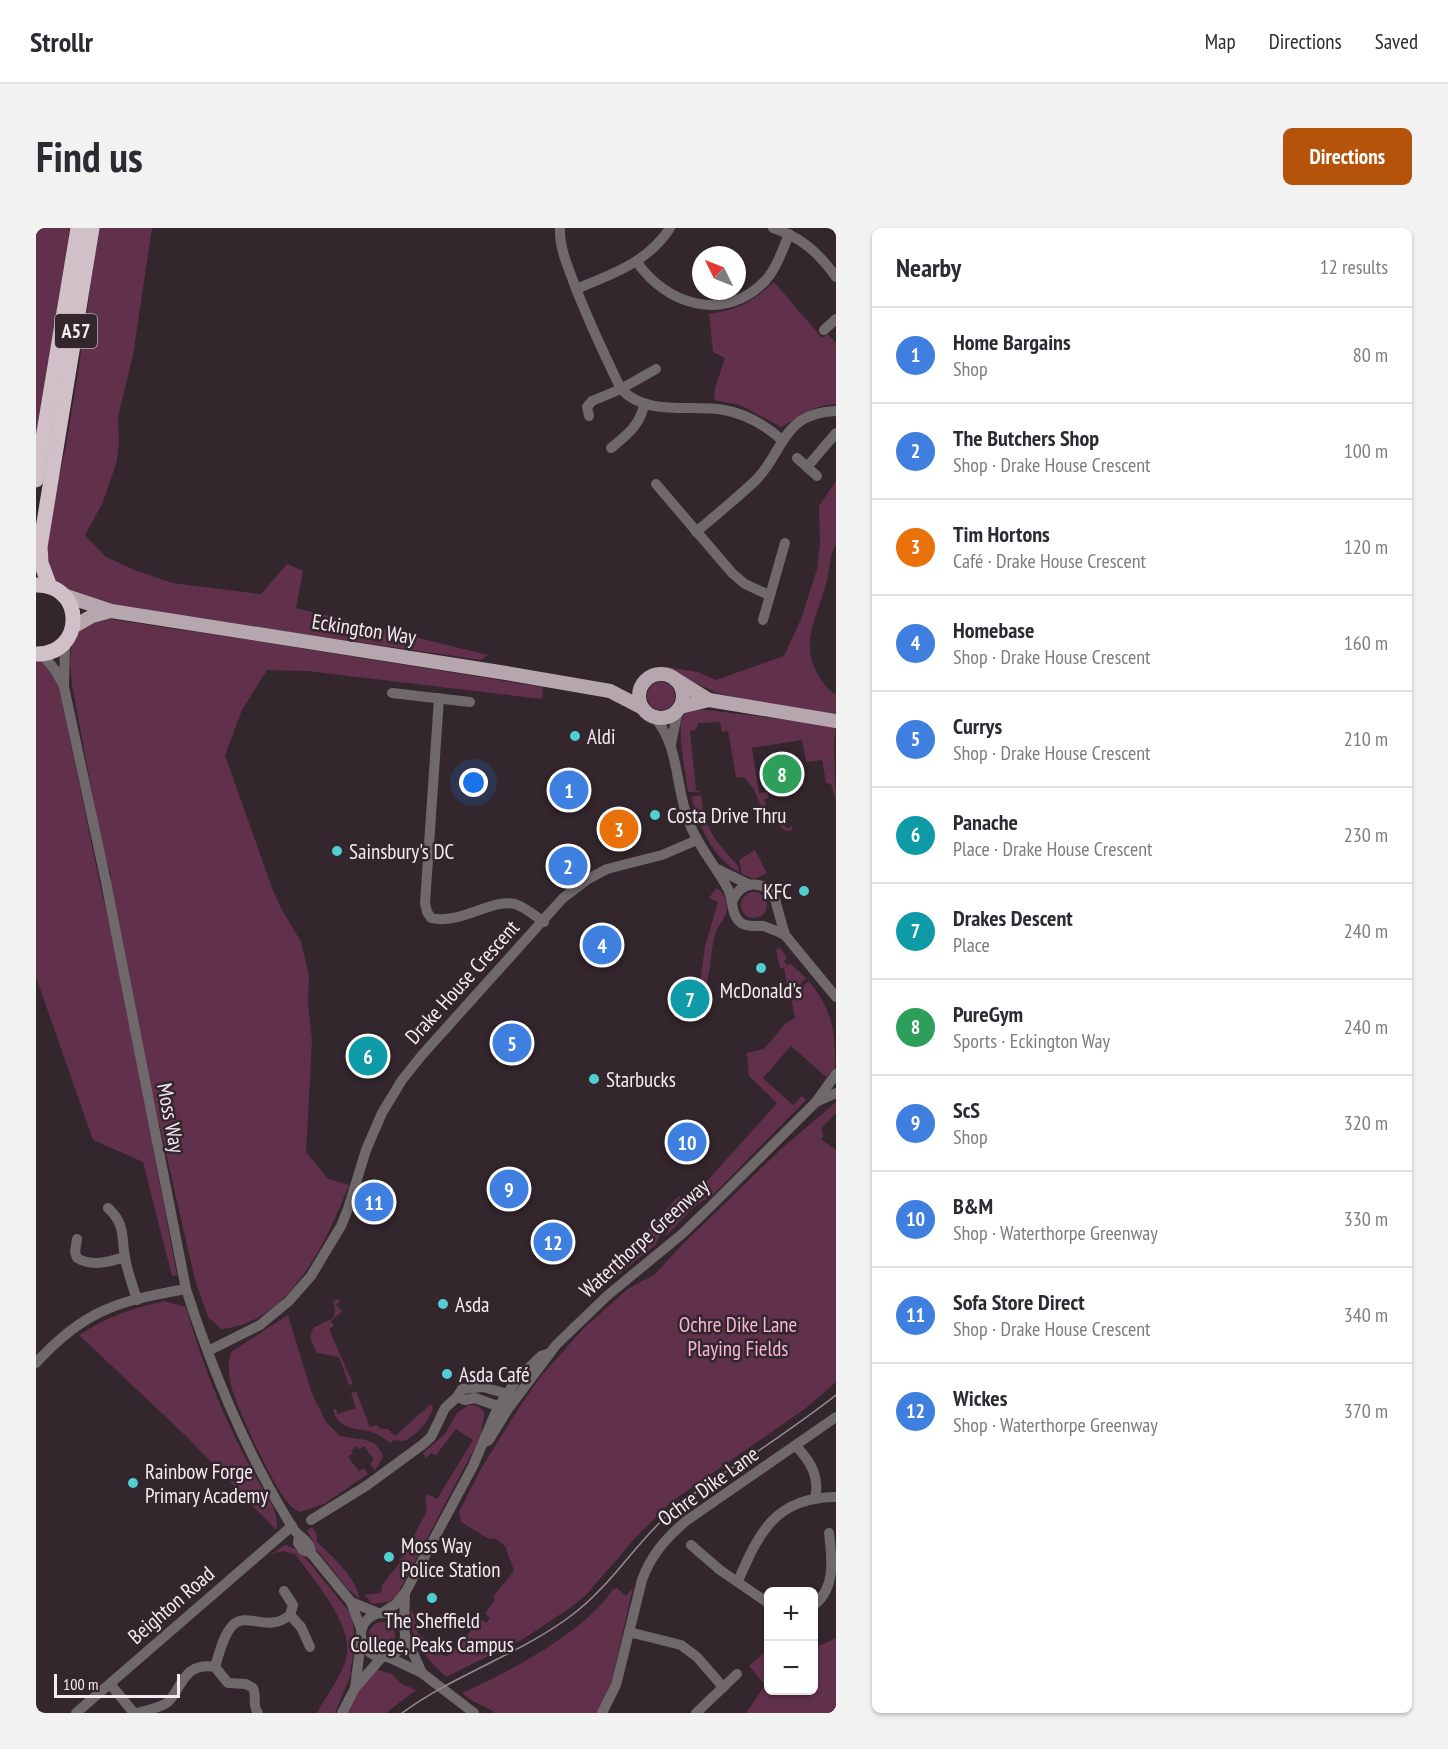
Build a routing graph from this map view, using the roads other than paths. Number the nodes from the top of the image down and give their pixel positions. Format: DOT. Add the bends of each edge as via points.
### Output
graph roads {
  1 [pos="78,228"];
  2 [pos="92,228"];
  3 [pos="560,228"];
  4 [pos="670,228"];
  5 [pos="773,228"];
  6 [pos="789,234"];
  7 [pos="637,262"];
  8 [pos="836,277"];
  9 [pos="576,289"];
  10 [pos="836,319"];
  11 [pos="824,330"];
  12 [pos="656,369"];
  13 [pos="621,389"];
  14 [pos="644,405"];
  15 [pos="836,411"];
  16 [pos="589,416"];
  17 [pos="836,433"];
  18 [pos="782,440"];
  19 [pos="611,448"];
  20 [pos="797,458"];
  21 [pos="807,467"];
  22 [pos="817,476"];
  23 [pos="36,480"];
  24 [pos="656,484"];
  25 [pos="696,532"];
  26 [pos="784,543"];
  27 [pos="43,586"];
  28 [pos="63,595"];
  29 [pos="769,595"];
  30 [pos="111,611"];
  31 [pos="763,620"];
  32 [pos="73,627"];
  33 [pos="65,642"];
  34 [pos="39,654"];
  35 [pos="675,679"];
  36 [pos="642,684"];
  37 [pos="64,687"];
  38 [pos="610,691"];
  39 [pos="392,693"];
  40 [pos="439,699"];
  41 [pos="710,700"];
  42 [pos="470,702"];
  43 [pos="641,706"];
  44 [pos="679,709"];
  45 [pos="655,718"];
  46 [pos="836,721"];
  47 [pos="671,744"];
  48 [pos="698,840"];
  49 [pos="717,869"];
  50 [pos="748,884"];
  51 [pos="733,900"];
  52 [pos="776,906"];
  53 [pos="544,922"];
  54 [pos="760,926"];
  55 [pos="785,935"];
  56 [pos="836,998"];
  57 [pos="836,1074"];
  58 [pos="836,1084"];
  59 [pos="824,1091"];
  60 [pos="836,1093"];
  61 [pos="816,1102"];
  62 [pos="108,1208"];
  63 [pos="77,1239"];
  64 [pos="125,1257"];
  65 [pos="186,1289"];
  66 [pos="136,1300"];
  67 [pos="208,1351"];
  68 [pos="36,1363"];
  69 [pos="512,1395"];
  70 [pos="457,1397"];
  71 [pos="503,1408"];
  72 [pos="836,1417"];
  73 [pos="796,1446"];
  74 [pos="836,1497"];
  75 [pos="815,1499"];
  76 [pos="311,1520"];
  77 [pos="292,1526"];
  78 [pos="829,1533"];
  79 [pos="691,1545"];
  80 [pos="738,1581"];
  81 [pos="284,1591"];
  82 [pos="405,1593"];
  83 [pos="764,1600"];
  84 [pos="818,1600"];
  85 [pos="351,1602"];
  86 [pos="380,1613"];
  87 [pos="290,1615"];
  88 [pos="404,1631"];
  89 [pos="629,1632"];
  90 [pos="361,1635"];
  91 [pos="310,1647"];
  92 [pos="385,1657"];
  93 [pos="214,1667"];
  94 [pos="422,1673"];
  95 [pos="737,1674"];
  96 [pos="110,1684"];
  97 [pos="723,1687"];
  98 [pos="355,1688"];
  99 [pos="76,1713"];
  100 [pos="135,1713"];
  101 [pos="258,1713"];
  102 [pos="342,1713"];
  103 [pos="474,1713"];
  104 [pos="602,1713"];
  105 [pos="696,1713"];
  1 -- 23 [label="highway, A57"];
  2 -- 27 [label="highway, A57" via="40,547"];
  3 -- 9 [label="street" via="562,248"];
  4 -- 7 [label="street" via="661,242"];
  5 -- 6 [label="street"];
  6 -- 7 [label="street" via="766,279 743,296 718,304 693,303 671,296"];
  6 -- 8 [label="street" via="812,249"];
  7 -- 9 [label="street"];
  9 -- 13 [label="street"];
  10 -- 11 [label="street"];
  12 -- 13 [label="street"];
  13 -- 14 [label="street"];
  13 -- 16 [label="street" via="589,403"];
  14 -- 18 [label="street" via="723,410 754,419"];
  14 -- 19 [label="street" via="635,427"];
  15 -- 18 [label="street" via="809,417"];
  17 -- 21 [label="street"];
  18 -- 25 [label="street" via="757,479"];
  20 -- 21 [label="street"];
  21 -- 22 [label="street"];
  24 -- 25 [label="street"];
  25 -- 29 [label="street" via="738,580"];
  26 -- 29 [label="street"];
  27 -- 28 [label="highway, A57"];
  28 -- 30 [label="main road, Eckington Way"];
  28 -- 32 [label="highway" via="72,610"];
  29 -- 31 [label="street"];
  30 -- 32 [label="main road, Eckington Way"];
  30 -- 38 [label="main road, Eckington Way"];
  32 -- 33 [label="highway"];
  33 -- 34 [label="highway" via="51,652"];
  33 -- 37 [label="street, Moss Way"];
  34 -- 37 [label="street, Moss Way" via="56,670"];
  35 -- 36 [label="main road" via="657,674"];
  35 -- 41 [label="main road"];
  35 -- 44 [label="main road" via="682,689"];
  36 -- 38 [label="main road, Eckington Way"];
  36 -- 43 [label="main road"];
  37 -- 65 [label="street, Moss Way"];
  38 -- 43 [label="main road, Eckington Way"];
  39 -- 40 [label="street"];
  40 -- 42 [label="street"];
  40 -- 53 [label="street" via="427,912 441,921 506,903 515,904"];
  41 -- 44 [label="main road"];
  41 -- 46 [label="main road"];
  43 -- 45 [label="main road"];
  44 -- 45 [label="main road" via="668,717"];
  44 -- 47 [label="street"];
  45 -- 47 [label="street"];
  47 -- 48 [label="street" via="683,807"];
  48 -- 49 [label="street"];
  48 -- 53 [label="street, Drake House Crescent" via="662,855 608,868 571,891"];
  49 -- 50 [label="street"];
  49 -- 51 [label="street"];
  50 -- 51 [label="street"];
  50 -- 52 [label="street" via="766,887"];
  51 -- 54 [label="street" via="737,918 748,926"];
  52 -- 54 [label="street" via="771,918"];
  52 -- 55 [label="street"];
  53 -- 67 [label="street, Drake House Crescent" via="402,1080 374,1131 341,1226 310,1276 266,1321"];
  54 -- 55 [label="street"];
  55 -- 56 [label="street"];
  57 -- 59 [label="street, Waterthorpe Greenway"];
  58 -- 59 [label="street"];
  59 -- 61 [label="street, Waterthorpe Greenway"];
  60 -- 61 [label="street, Waterthorpe Greenway"];
  61 -- 69 [label="street, Waterthorpe Greenway" via="688,1227 608,1295"];
  62 -- 64 [label="street" via="120,1224"];
  63 -- 64 [label="street" via="77,1258 88,1263"];
  64 -- 66 [label="street"];
  65 -- 66 [label="street"];
  65 -- 67 [label="street, Moss Way"];
  66 -- 68 [label="street" via="80,1322"];
  67 -- 77 [label="street, Moss Way" via="251,1455"];
  69 -- 70 [label="street" via="476,1387 462,1389"];
  69 -- 71 [label="street, Waterthorpe Greenway"];
  70 -- 71 [label="street" via="475,1398"];
  70 -- 76 [label="street" via="447,1405 434,1433 422,1445"];
  71 -- 82 [label="street, Waterthorpe Greenway" via="486,1432 473,1467"];
  72 -- 73 [label="street, Ochre Dike Lane"];
  73 -- 75 [label="street" via="816,1474"];
  73 -- 89 [label="street, Ochre Dike Lane" via="693,1515 664,1541 642,1580"];
  74 -- 75 [label="street"];
  75 -- 80 [label="street" via="796,1504 767,1525"];
  77 -- 85 [label="street, Moss Way"];
  77 -- 96 [label="street, Beighton Road"];
  78 -- 84 [label="street" via="832,1579"];
  79 -- 80 [label="street"];
  80 -- 83 [label="street"];
  81 -- 87 [label="street" via="293,1605"];
  82 -- 86 [label="street, Waterthorpe Greenway"];
  82 -- 88 [label="street, Waterthorpe Greenway"];
  85 -- 86 [label="street, Moss Way"];
  85 -- 90 [label="street, Moss Way"];
  86 -- 88 [label="street" via="394,1616"];
  86 -- 90 [label="street" via="366,1620"];
  87 -- 91 [label="street"];
  87 -- 93 [label="street" via="274,1623 248,1619 237,1622 228,1631"];
  88 -- 92 [label="street" via="402,1647"];
  88 -- 94 [label="street"];
  89 -- 97 [label="street" via="681,1645"];
  89 -- 104 [label="street, Ochre Dike Lane" via="616,1685"];
  90 -- 92 [label="street" via="366,1651"];
  90 -- 98 [label="street"];
  92 -- 94 [label="street"];
  92 -- 98 [label="street"];
  93 -- 100 [label="street" via="189,1673 169,1701"];
  93 -- 101 [label="street" via="228,1683 253,1688"];
  94 -- 103 [label="street"];
  95 -- 97 [label="street"];
  96 -- 99 [label="street, Beighton Road"];
  96 -- 100 [label="street"];
  97 -- 105 [label="street"];
  98 -- 102 [label="street"];
}
